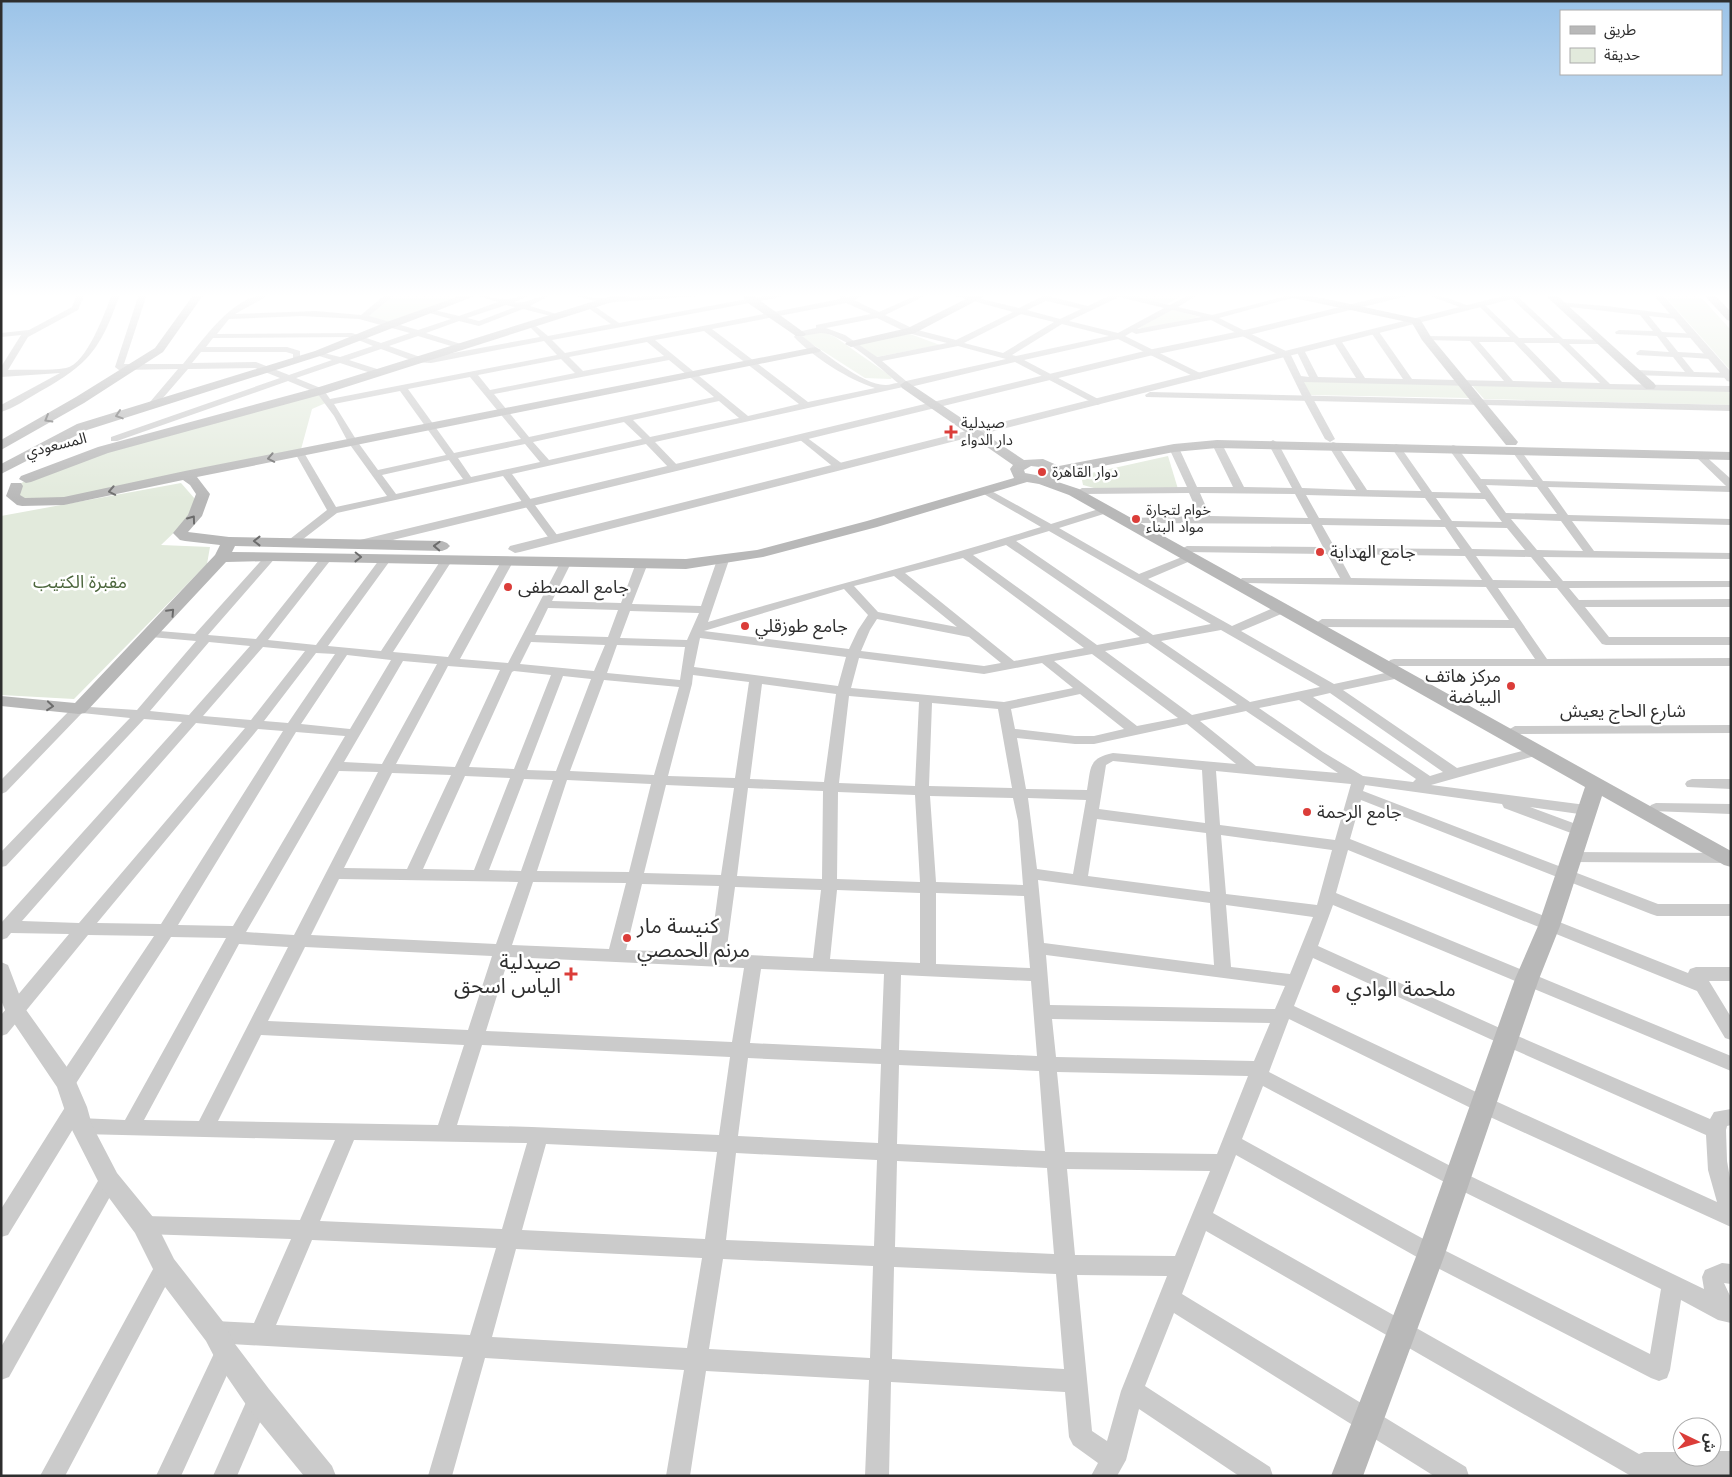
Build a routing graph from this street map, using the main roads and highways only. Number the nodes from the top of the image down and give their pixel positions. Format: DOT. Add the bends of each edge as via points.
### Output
graph roads {
  1 [pos="141,363"];
  2 [pos="285,363"];
  3 [pos="438,363"];
  4 [pos="751,363"];
  5 [pos="1446,363"];
  6 [pos="1624,363"];
  7 [pos="906,385"];
  8 [pos="1650,386"];
  9 [pos="1331,442"];
  10 [pos="1,446"];
  11 [pos="1514,446"];
  12 [pos="1731,448"];
  13 [pos="1731,456"];
  14 [pos="1,471"];
  15 [pos="1038,472"];
  16 [pos="185,475"];
  17 [pos="20,479"];
  18 [pos="1,491"];
  19 [pos="229,541"];
  20 [pos="1189,553"];
  21 [pos="512,554"];
  22 [pos="222,557"];
  23 [pos="1397,669"];
  24 [pos="3,704"];
  25 [pos="1596,784"];
  26 [pos="1730,856"];
  27 [pos="1347,1476"];
  1 -- 10 [label="main road, one-way"];
  2 -- 14 [label="main road, one-way" via="82,427"];
  3 -- 17 [label="main road" via="428,370 378,372 103,450"];
  4 -- 16 [label="main road, one-way"];
  5 -- 11 [label="main road"];
  6 -- 8 [label="main road"];
  7 -- 15 [label="main road"];
  9 -- 11 [label="main road"];
  9 -- 11 [label="main road" via="1396,447"];
  9 -- 15 [label="main road" via="1174,448"];
  9 -- 15 [label="main road" via="1200,437 1162,442"];
  11 -- 12 [label="main road"];
  11 -- 13 [label="main road"];
  14 -- 17 [label="main road"];
  15 -- 20 [label="main road"];
  15 -- 20 [label="main road" via="1082,490"];
  15 -- 21 [label="main road" via="717,553 677,557"];
  15 -- 21 [label="main road" via="986,491 767,552 723,560 686,564 566,561"];
  16 -- 17 [label="main road, one-way" via="64,501 22,502 13,496"];
  19 -- 16 [label="main road, one-way" via="185,537 180,533 195,516 203,494"];
  17 -- 18 [label="main road"];
  21 -- 19 [label="main road, one-way" via="360,544"];
  19 -- 22 [label="main road"];
  20 -- 23 [label="main road" via="1282,609"];
  20 -- 23 [label="main road" via="1246,580"];
  22 -- 21 [label="main road, one-way" via="447,559"];
  24 -- 22 [label="main road, one-way" via="79,709"];
  23 -- 25 [label="main road"];
  23 -- 26 [label="main road" via="1656,808"];
  25 -- 26 [label="main road"];
  25 -- 27 [label="main road" via="1458,1179"];
}
